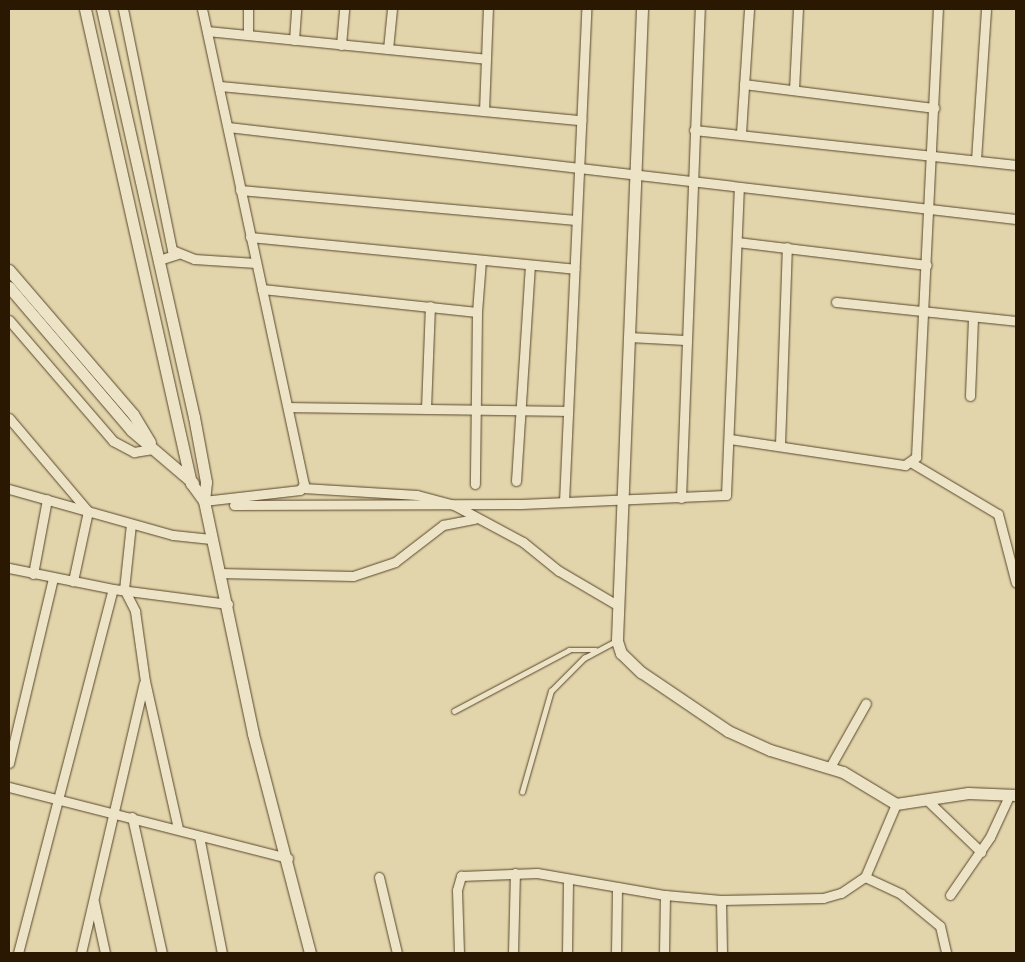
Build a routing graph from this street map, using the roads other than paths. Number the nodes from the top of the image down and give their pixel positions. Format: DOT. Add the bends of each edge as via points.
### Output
graph roads {
  1 [pos="85,9"];
  2 [pos="102,9"];
  3 [pos="123,9"];
  4 [pos="202,9"];
  5 [pos="248,9"];
  6 [pos="296,9"];
  7 [pos="344,9"];
  8 [pos="392,9"];
  9 [pos="488,9"];
  10 [pos="586,9"];
  11 [pos="642,9"];
  12 [pos="700,9"];
  13 [pos="749,9"];
  14 [pos="798,9"];
  15 [pos="938,9"];
  16 [pos="986,9"];
  17 [pos="207,31"];
  18 [pos="248,34"];
  19 [pos="294,40"];
  20 [pos="341,45"];
  21 [pos="388,50"];
  22 [pos="486,59"];
  23 [pos="744,84"];
  24 [pos="218,86"];
  25 [pos="794,90"];
  26 [pos="934,108"];
  27 [pos="484,111"];
  28 [pos="581,120"];
  29 [pos="228,127"];
  30 [pos="694,130"];
  31 [pos="741,133"];
  32 [pos="931,155"];
  33 [pos="976,160"];
  34 [pos="1016,164"];
  35 [pos="576,169"];
  36 [pos="633,176"];
  37 [pos="690,182"];
  38 [pos="738,188"];
  39 [pos="240,190"];
  40 [pos="929,210"];
  41 [pos="1016,219"];
  42 [pos="576,220"];
  43 [pos="250,237"];
  44 [pos="737,242"];
  45 [pos="787,247"];
  46 [pos="176,254"];
  47 [pos="159,260"];
  48 [pos="481,260"];
  49 [pos="256,263"];
  50 [pos="530,265"];
  51 [pos="927,265"];
  52 [pos="574,269"];
  53 [pos="9,270"];
  54 [pos="9,287"];
  55 [pos="262,289"];
  56 [pos="836,302"];
  57 [pos="430,306"];
  58 [pos="921,310"];
  59 [pos="477,312"];
  60 [pos="973,317"];
  61 [pos="9,320"];
  62 [pos="1016,321"];
  63 [pos="629,337"];
  64 [pos="685,340"];
  65 [pos="970,396"];
  66 [pos="288,407"];
  67 [pos="426,409"];
  68 [pos="474,410"];
  69 [pos="522,410"];
  70 [pos="568,411"];
  71 [pos="9,418"];
  72 [pos="9,430"];
  73 [pos="22,433"];
  74 [pos="730,439"];
  75 [pos="780,445"];
  76 [pos="153,449"];
  77 [pos="912,463"];
  78 [pos="516,481"];
  79 [pos="206,482"];
  80 [pos="191,483"];
  81 [pos="475,484"];
  82 [pos="303,488"];
  83 [pos="9,489"];
  84 [pos="681,498"];
  85 [pos="47,499"];
  86 [pos="624,499"];
  87 [pos="204,501"];
  88 [pos="564,502"];
  89 [pos="234,505"];
  90 [pos="454,505"];
  91 [pos="88,511"];
  92 [pos="474,519"];
  93 [pos="131,524"];
  94 [pos="211,539"];
  95 [pos="9,568"];
  96 [pos="218,573"];
  97 [pos="33,574"];
  98 [pos="53,578"];
  99 [pos="73,581"];
  100 [pos="1016,583"];
  101 [pos="113,589"];
  102 [pos="124,589"];
  103 [pos="228,604"];
  104 [pos="619,606"];
  105 [pos="616,641"];
  106 [pos="597,650"];
  107 [pos="144,681"];
  108 [pos="866,703"];
  109 [pos="454,711"];
  110 [pos="9,763"];
  111 [pos="830,767"];
  112 [pos="9,787"];
  113 [pos="522,792"];
  114 [pos="1013,795"];
  115 [pos="60,800"];
  116 [pos="927,800"];
  117 [pos="896,804"];
  118 [pos="112,812"];
  119 [pos="132,817"];
  120 [pos="178,829"];
  121 [pos="199,836"];
  122 [pos="981,852"];
  123 [pos="288,858"];
  124 [pos="514,873"];
  125 [pos="865,877"];
  126 [pos="379,878"];
  127 [pos="568,879"];
  128 [pos="617,887"];
  129 [pos="665,895"];
  130 [pos="950,895"];
  131 [pos="93,898"];
  132 [pos="721,900"];
  133 [pos="18,953"];
  134 [pos="81,953"];
  135 [pos="105,953"];
  136 [pos="162,953"];
  137 [pos="222,953"];
  138 [pos="310,953"];
  139 [pos="397,953"];
  140 [pos="459,953"];
  141 [pos="513,953"];
  142 [pos="567,953"];
  143 [pos="616,953"];
  144 [pos="664,953"];
  145 [pos="722,953"];
  146 [pos="946,953"];
  1 -- 80 [label="street"];
  2 -- 47 [label="street"];
  3 -- 46 [label="street" via="167,234"];
  4 -- 17 [label="street"];
  5 -- 18 [label="street"];
  6 -- 19 [label="street"];
  7 -- 20 [label="street"];
  8 -- 21 [label="street"];
  9 -- 22 [label="street"];
  10 -- 28 [label="street"];
  11 -- 36 [label="street"];
  12 -- 30 [label="street"];
  13 -- 23 [label="street"];
  14 -- 25 [label="street"];
  15 -- 26 [label="street"];
  16 -- 33 [label="street"];
  17 -- 18 [label="street"];
  17 -- 24 [label="street"];
  18 -- 19 [label="street"];
  19 -- 20 [label="street"];
  20 -- 21 [label="street"];
  21 -- 22 [label="street"];
  22 -- 27 [label="street"];
  23 -- 25 [label="street"];
  23 -- 31 [label="street"];
  24 -- 27 [label="street"];
  24 -- 29 [label="street"];
  25 -- 26 [label="street"];
  26 -- 32 [label="street"];
  27 -- 28 [label="street"];
  28 -- 35 [label="street"];
  29 -- 35 [label="street"];
  29 -- 39 [label="street"];
  30 -- 31 [label="street"];
  30 -- 37 [label="street"];
  31 -- 32 [label="street"];
  32 -- 33 [label="street"];
  32 -- 40 [label="street"];
  33 -- 34 [label="street"];
  35 -- 36 [label="street"];
  35 -- 42 [label="street"];
  36 -- 37 [label="street"];
  36 -- 63 [label="street"];
  37 -- 38 [label="street"];
  37 -- 64 [label="street"];
  38 -- 40 [label="street"];
  38 -- 44 [label="street"];
  39 -- 42 [label="street"];
  39 -- 43 [label="street"];
  40 -- 41 [label="street"];
  40 -- 51 [label="street"];
  42 -- 52 [label="street"];
  43 -- 48 [label="street"];
  43 -- 49 [label="street"];
  44 -- 45 [label="street"];
  44 -- 74 [label="street"];
  45 -- 51 [label="street"];
  45 -- 75 [label="street"];
  46 -- 47 [label="street"];
  46 -- 49 [label="street"];
  47 -- 79 [label="street"];
  48 -- 50 [label="street"];
  48 -- 59 [label="street"];
  49 -- 55 [label="street"];
  50 -- 52 [label="street"];
  50 -- 69 [label="street"];
  51 -- 58 [label="street"];
  52 -- 70 [label="street"];
  53 -- 76 [label="street" via="133,414"];
  54 -- 76 [label="street" via="87,382"];
  55 -- 57 [label="street"];
  55 -- 66 [label="street"];
  56 -- 58 [label="street"];
  57 -- 59 [label="street"];
  57 -- 67 [label="street"];
  58 -- 60 [label="street"];
  58 -- 77 [label="street" via="919,446"];
  59 -- 68 [label="street"];
  60 -- 62 [label="street"];
  60 -- 65 [label="street"];
  61 -- 76 [label="street" via="113,441 134,452"];
  63 -- 64 [label="street"];
  63 -- 86 [label="street"];
  64 -- 84 [label="street"];
  66 -- 67 [label="street"];
  66 -- 82 [label="street"];
  67 -- 68 [label="street"];
  68 -- 69 [label="street"];
  68 -- 81 [label="street"];
  69 -- 70 [label="street"];
  69 -- 78 [label="street"];
  70 -- 88 [label="street"];
  71 -- 73 [label="street"];
  72 -- 73 [label="street"];
  73 -- 91 [label="street"];
  74 -- 75 [label="street"];
  74 -- 84 [label="street" via="726,495"];
  75 -- 77 [label="street" via="905,466"];
  76 -- 80 [label="street"];
  77 -- 100 [label="street" via="998,514"];
  79 -- 80 [label="street"];
  79 -- 87 [label="street"];
  80 -- 87 [label="street"];
  82 -- 87 [label="street"];
  82 -- 90 [label="street" via="417,495"];
  83 -- 85 [label="street"];
  84 -- 86 [label="street"];
  85 -- 91 [label="street"];
  85 -- 97 [label="street"];
  86 -- 88 [label="street"];
  86 -- 104 [label="street"];
  87 -- 94 [label="street"];
  88 -- 90 [label="street"];
  89 -- 90 [label="street"];
  90 -- 92 [label="street"];
  91 -- 93 [label="street"];
  91 -- 99 [label="street"];
  92 -- 96 [label="street" via="434,529 395,562 353,576"];
  92 -- 104 [label="street" via="523,542 560,571"];
  93 -- 94 [label="street"];
  93 -- 102 [label="street"];
  94 -- 96 [label="street"];
  95 -- 97 [label="street"];
  96 -- 103 [label="street"];
  97 -- 98 [label="street"];
  98 -- 99 [label="street"];
  98 -- 110 [label="street"];
  99 -- 101 [label="street"];
  101 -- 102 [label="street"];
  101 -- 115 [label="street"];
  102 -- 103 [label="street"];
  102 -- 107 [label="street" via="135,611"];
  103 -- 123 [label="street" via="253,734"];
  104 -- 105 [label="street"];
  105 -- 106 [label="lane"];
  105 -- 111 [label="street" via="630,663 728,731 770,750"];
  106 -- 109 [label="lane" via="560,654"];
  106 -- 113 [label="lane" via="551,691"];
  107 -- 118 [label="street"];
  107 -- 120 [label="street"];
  108 -- 111 [label="street"];
  111 -- 117 [label="street"];
  112 -- 115 [label="street"];
  114 -- 116 [label="street" via="968,793"];
  114 -- 122 [label="street"];
  115 -- 118 [label="street"];
  115 -- 133 [label="street"];
  116 -- 117 [label="street"];
  116 -- 122 [label="street"];
  117 -- 125 [label="street"];
  118 -- 119 [label="street"];
  118 -- 131 [label="street"];
  119 -- 120 [label="street"];
  119 -- 136 [label="street"];
  120 -- 121 [label="street"];
  121 -- 123 [label="street"];
  121 -- 137 [label="street"];
  122 -- 130 [label="street"];
  123 -- 138 [label="street"];
  124 -- 127 [label="street"];
  124 -- 140 [label="street" via="461,876 457,890"];
  124 -- 141 [label="street"];
  125 -- 132 [label="street" via="841,893 823,898"];
  125 -- 146 [label="street" via="901,894 933,919 945,933"];
  126 -- 139 [label="street"];
  127 -- 128 [label="street"];
  127 -- 142 [label="street"];
  128 -- 129 [label="street"];
  128 -- 143 [label="street"];
  129 -- 132 [label="street"];
  129 -- 144 [label="street"];
  131 -- 134 [label="street"];
  131 -- 135 [label="street"];
  132 -- 145 [label="street"];
}
